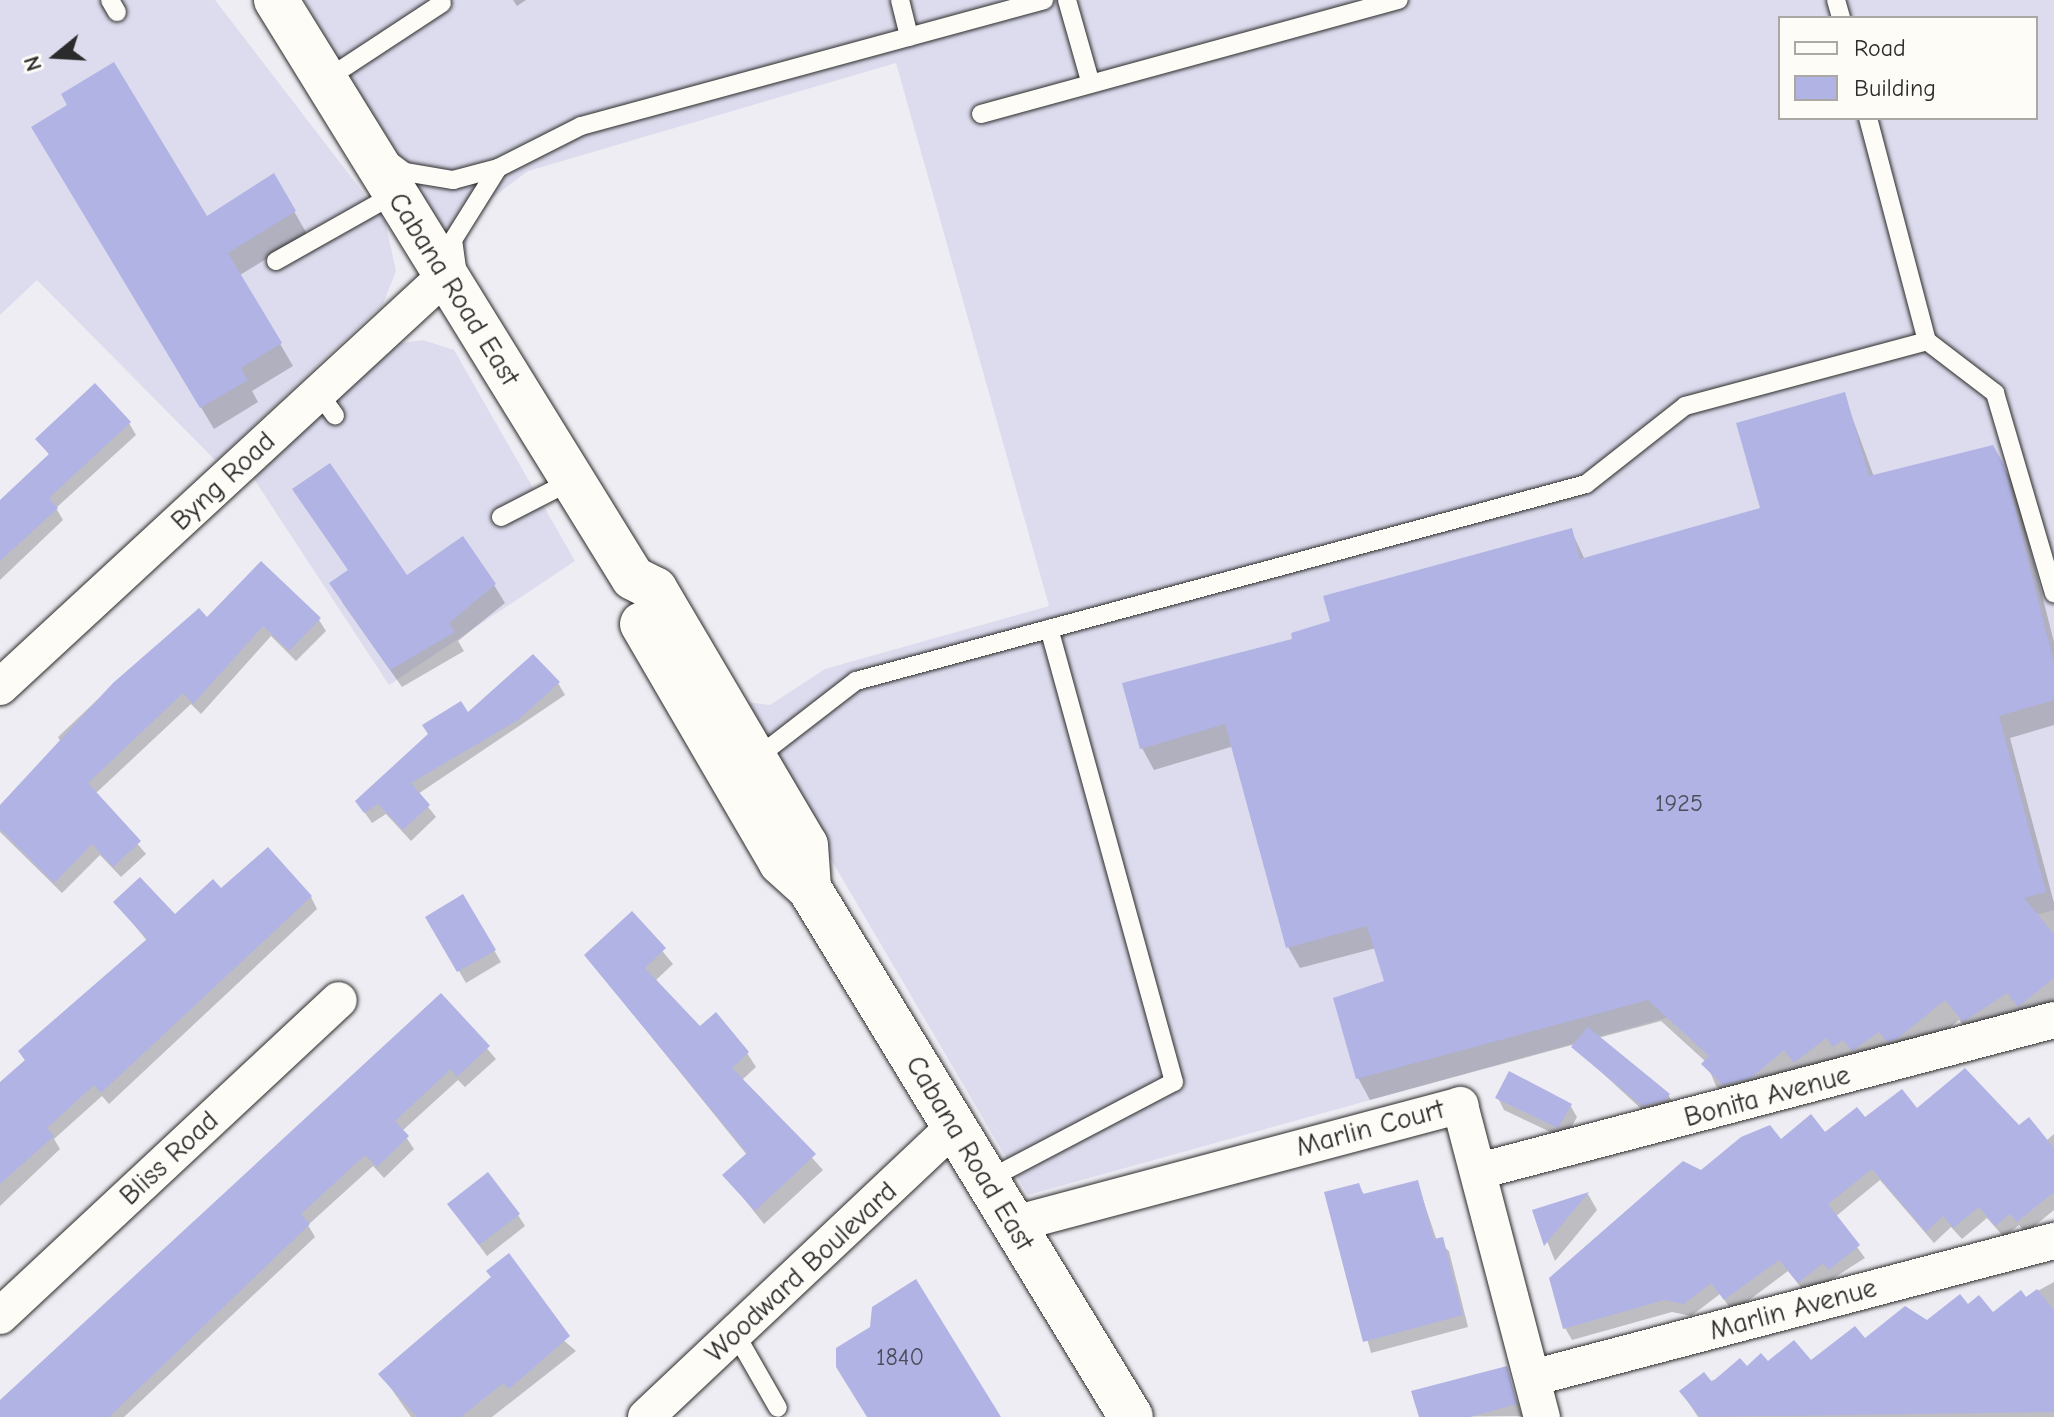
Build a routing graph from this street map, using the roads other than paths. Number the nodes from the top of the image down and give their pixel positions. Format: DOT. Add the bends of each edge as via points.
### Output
graph roads {
  1 [pos="276,0"];
  2 [pos="900,0"];
  3 [pos="1044,0"];
  4 [pos="1067,0"];
  5 [pos="1396,1"];
  6 [pos="442,3"];
  7 [pos="909,37"];
  8 [pos="325,80"];
  9 [pos="1091,84"];
  10 [pos="981,114"];
  11 [pos="1869,120"];
  12 [pos="362,139"];
  13 [pos="498,168"];
  14 [pos="395,194"];
  15 [pos="276,261"];
  16 [pos="453,287"];
  17 [pos="1927,341"];
  18 [pos="573,480"];
  19 [pos="501,517"];
  20 [pos="2054,593"];
  21 [pos="1049,629"];
  22 [pos="0,687"];
  23 [pos="743,768"];
  24 [pos="339,1000"];
  25 [pos="2054,1020"];
  26 [pos="954,1127"];
  27 [pos="1479,1171"];
  28 [pos="987,1180"];
  29 [pos="1014,1224"];
  30 [pos="2054,1241"];
  31 [pos="0,1316"];
  32 [pos="735,1333"];
  33 [pos="1532,1378"];
  34 [pos="778,1408"];
  35 [pos="646,1417"];
  36 [pos="1131,1417"];
  37 [pos="1542,1417"];
  1 -- 8 [label="main road, Cabana Road East"];
  2 -- 7 [label="lane"];
  3 -- 7 [label="lane"];
  4 -- 9 [label="lane"];
  5 -- 9 [label="lane"];
  6 -- 8 [label="lane"];
  7 -- 13 [label="lane" via="581,126"];
  8 -- 12 [label="main road, Cabana Road East"];
  9 -- 10 [label="lane"];
  11 -- 17 [label="lane"];
  12 -- 13 [label="lane" via="405,172 453,180"];
  12 -- 14 [label="main road, Cabana Road East"];
  13 -- 16 [label="lane" via="453,240"];
  14 -- 15 [label="lane"];
  14 -- 16 [label="main road, Cabana Road East"];
  16 -- 18 [label="main road, Cabana Road East"];
  16 -- 22 [label="street, Byng Road"];
  17 -- 20 [label="lane" via="1995,393"];
  17 -- 21 [label="lane" via="1685,406 1586,484"];
  18 -- 19 [label="lane"];
  18 -- 23 [label="main road, Cabana Road East" via="633,578 655,589"];
  21 -- 23 [label="lane" via="856,681"];
  21 -- 28 [label="lane" via="1174,1082"];
  23 -- 26 [label="main road, Cabana Road East" via="806,845 809,888"];
  24 -- 31 [label="street, Bliss Road"];
  25 -- 27 [label="street, Bonita Avenue"];
  26 -- 28 [label="main road, Cabana Road East"];
  26 -- 32 [label="street, Woodward Boulevard"];
  27 -- 29 [label="street, Marlin Court" via="1460,1105"];
  27 -- 33 [label="street, Marlin Court"];
  28 -- 29 [label="main road, Cabana Road East"];
  29 -- 36 [label="main road, Cabana Road East"];
  30 -- 33 [label="street, Marlin Avenue"];
  32 -- 34 [label="lane"];
  32 -- 35 [label="street, Woodward Boulevard"];
  33 -- 37 [label="street, Marlin Court"];
}
